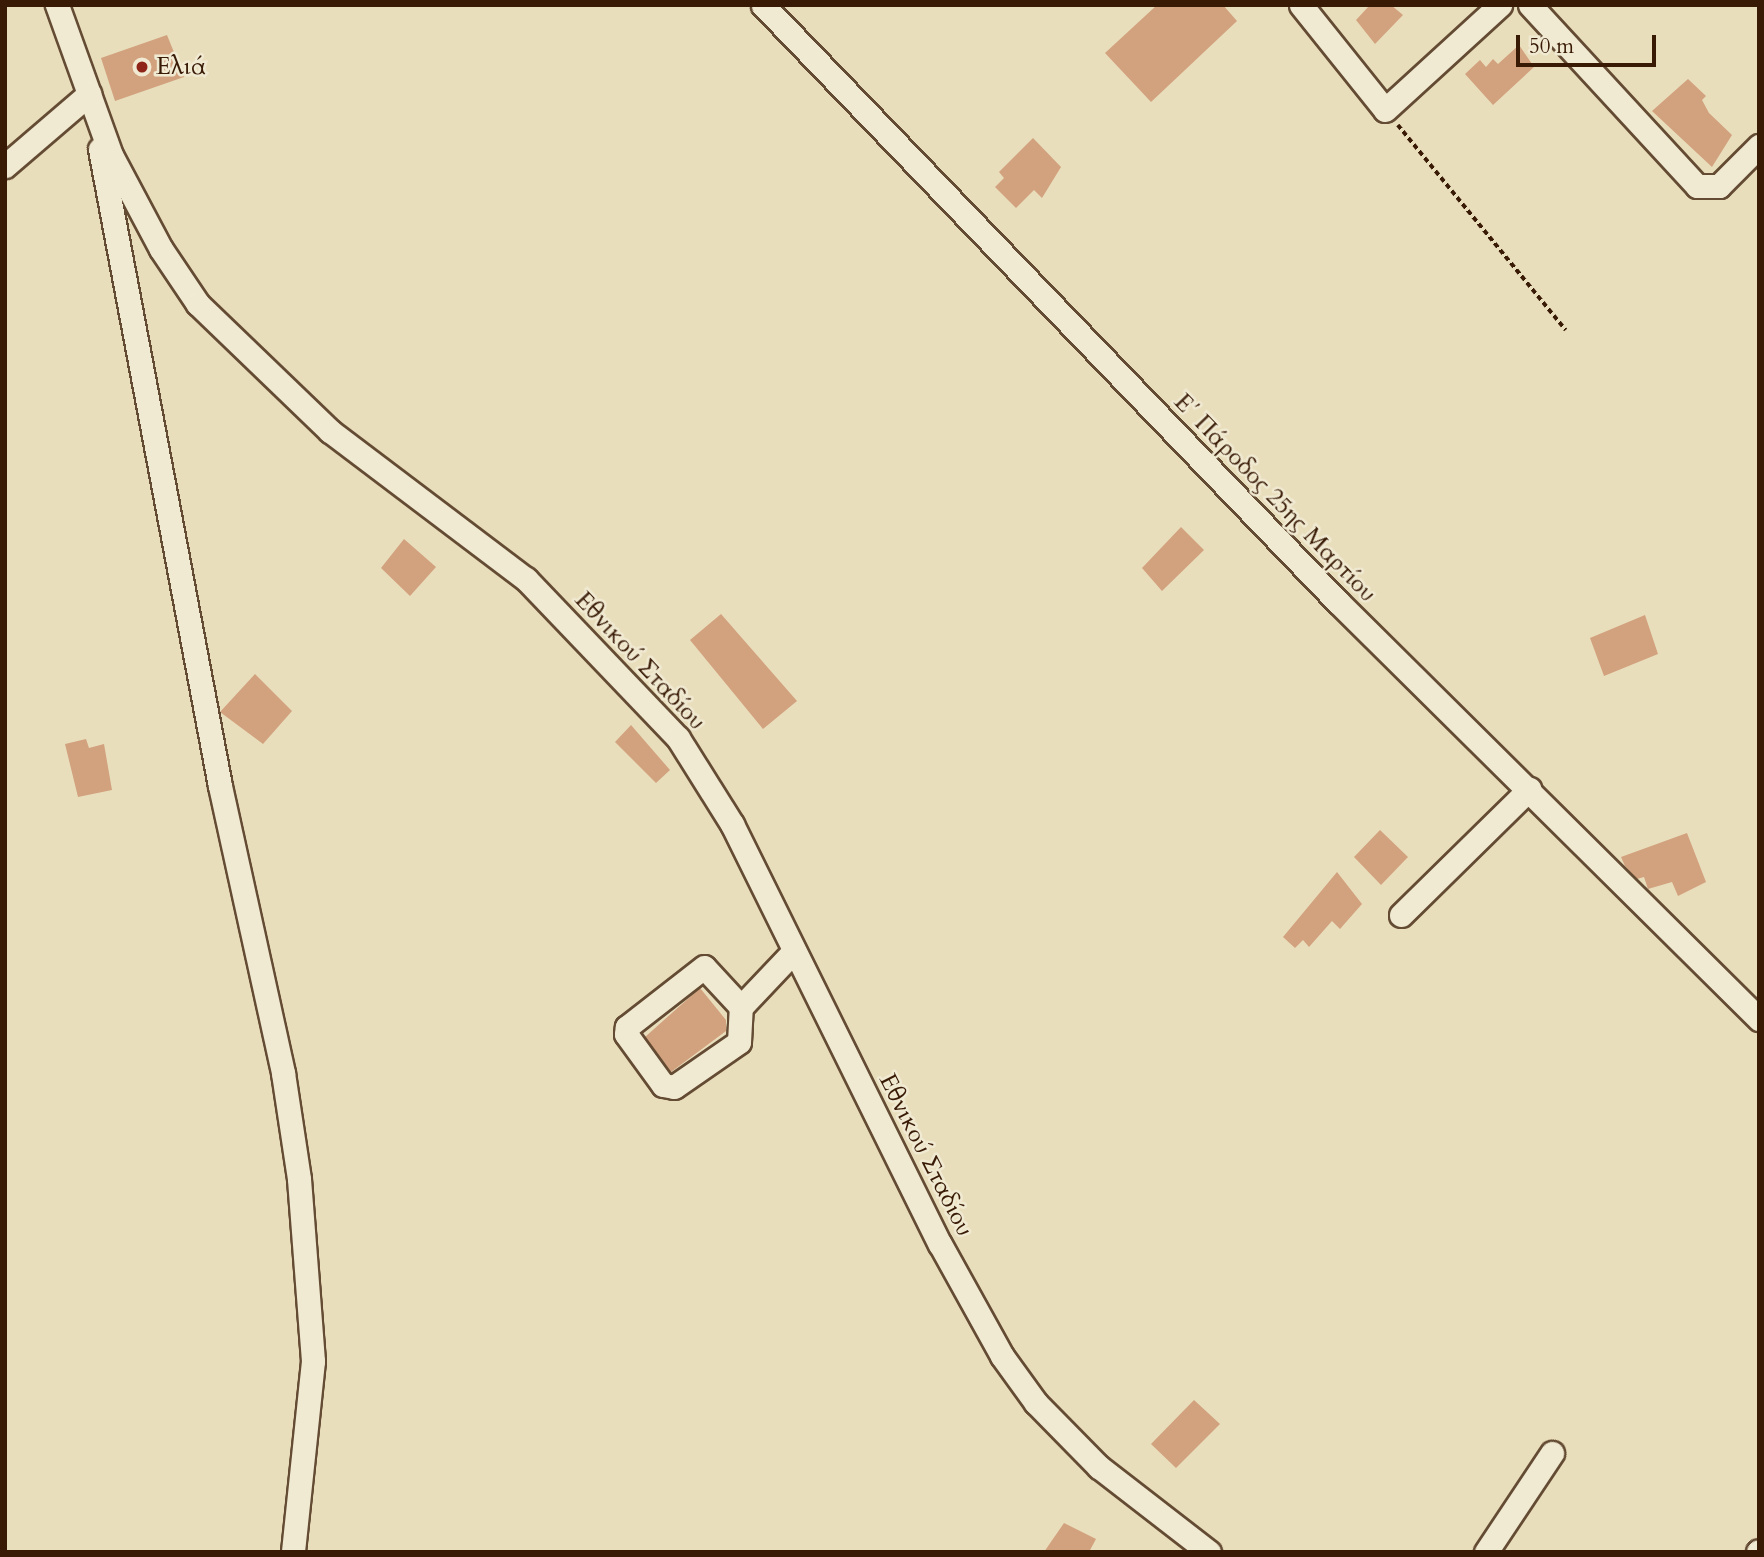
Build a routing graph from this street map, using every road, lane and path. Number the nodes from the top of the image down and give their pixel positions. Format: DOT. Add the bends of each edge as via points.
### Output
graph roads {
  1 [pos="57,5"];
  2 [pos="762,5"];
  3 [pos="1301,5"];
  4 [pos="1500,5"];
  5 [pos="1530,5"];
  6 [pos="91,101"];
  7 [pos="1385,110"];
  8 [pos="1759,146"];
  9 [pos="5,166"];
  10 [pos="1566,330"];
  11 [pos="1529,789"];
  12 [pos="1401,915"];
  13 [pos="794,951"];
  14 [pos="741,1007"];
  15 [pos="1759,1019"];
  16 [pos="1552,1453"];
  17 [pos="293,1552"];
  18 [pos="1209,1552"];
  19 [pos="1486,1552"];
  1 -- 6 [label="street, Εθνικού Σταδίου" via="77,34"];
  2 -- 11 [label="street, Ε΄ Πάροδος 25ης Μαρτίου" via="1338,602"];
  3 -- 7 [label="street"];
  4 -- 7 [label="street"];
  5 -- 8 [label="street" via="1697,186 1719,186"];
  6 -- 9 [label="street"];
  6 -- 13 [label="street, Εθνικού Σταδίου" via="161,249 225,335 330,431 526,579 624,675 678,738 732,824"];
  6 -- 17 [label="street" via="220,786 283,1073 299,1179 313,1361"];
  7 -- 10 [label="path"];
  11 -- 12 [label="street"];
  11 -- 15 [label="street, Ε΄ Πάροδος 25ης Μαρτίου"];
  13 -- 14 [label="street"];
  13 -- 18 [label="street, Εθνικού Σταδίου" via="1002,1356 1036,1403 1099,1467"];
  14 -- 14 [label="street" via="739,1042 674,1087 663,1085 626,1034 627,1027 704,967"];
  16 -- 19 [label="street"];
}
